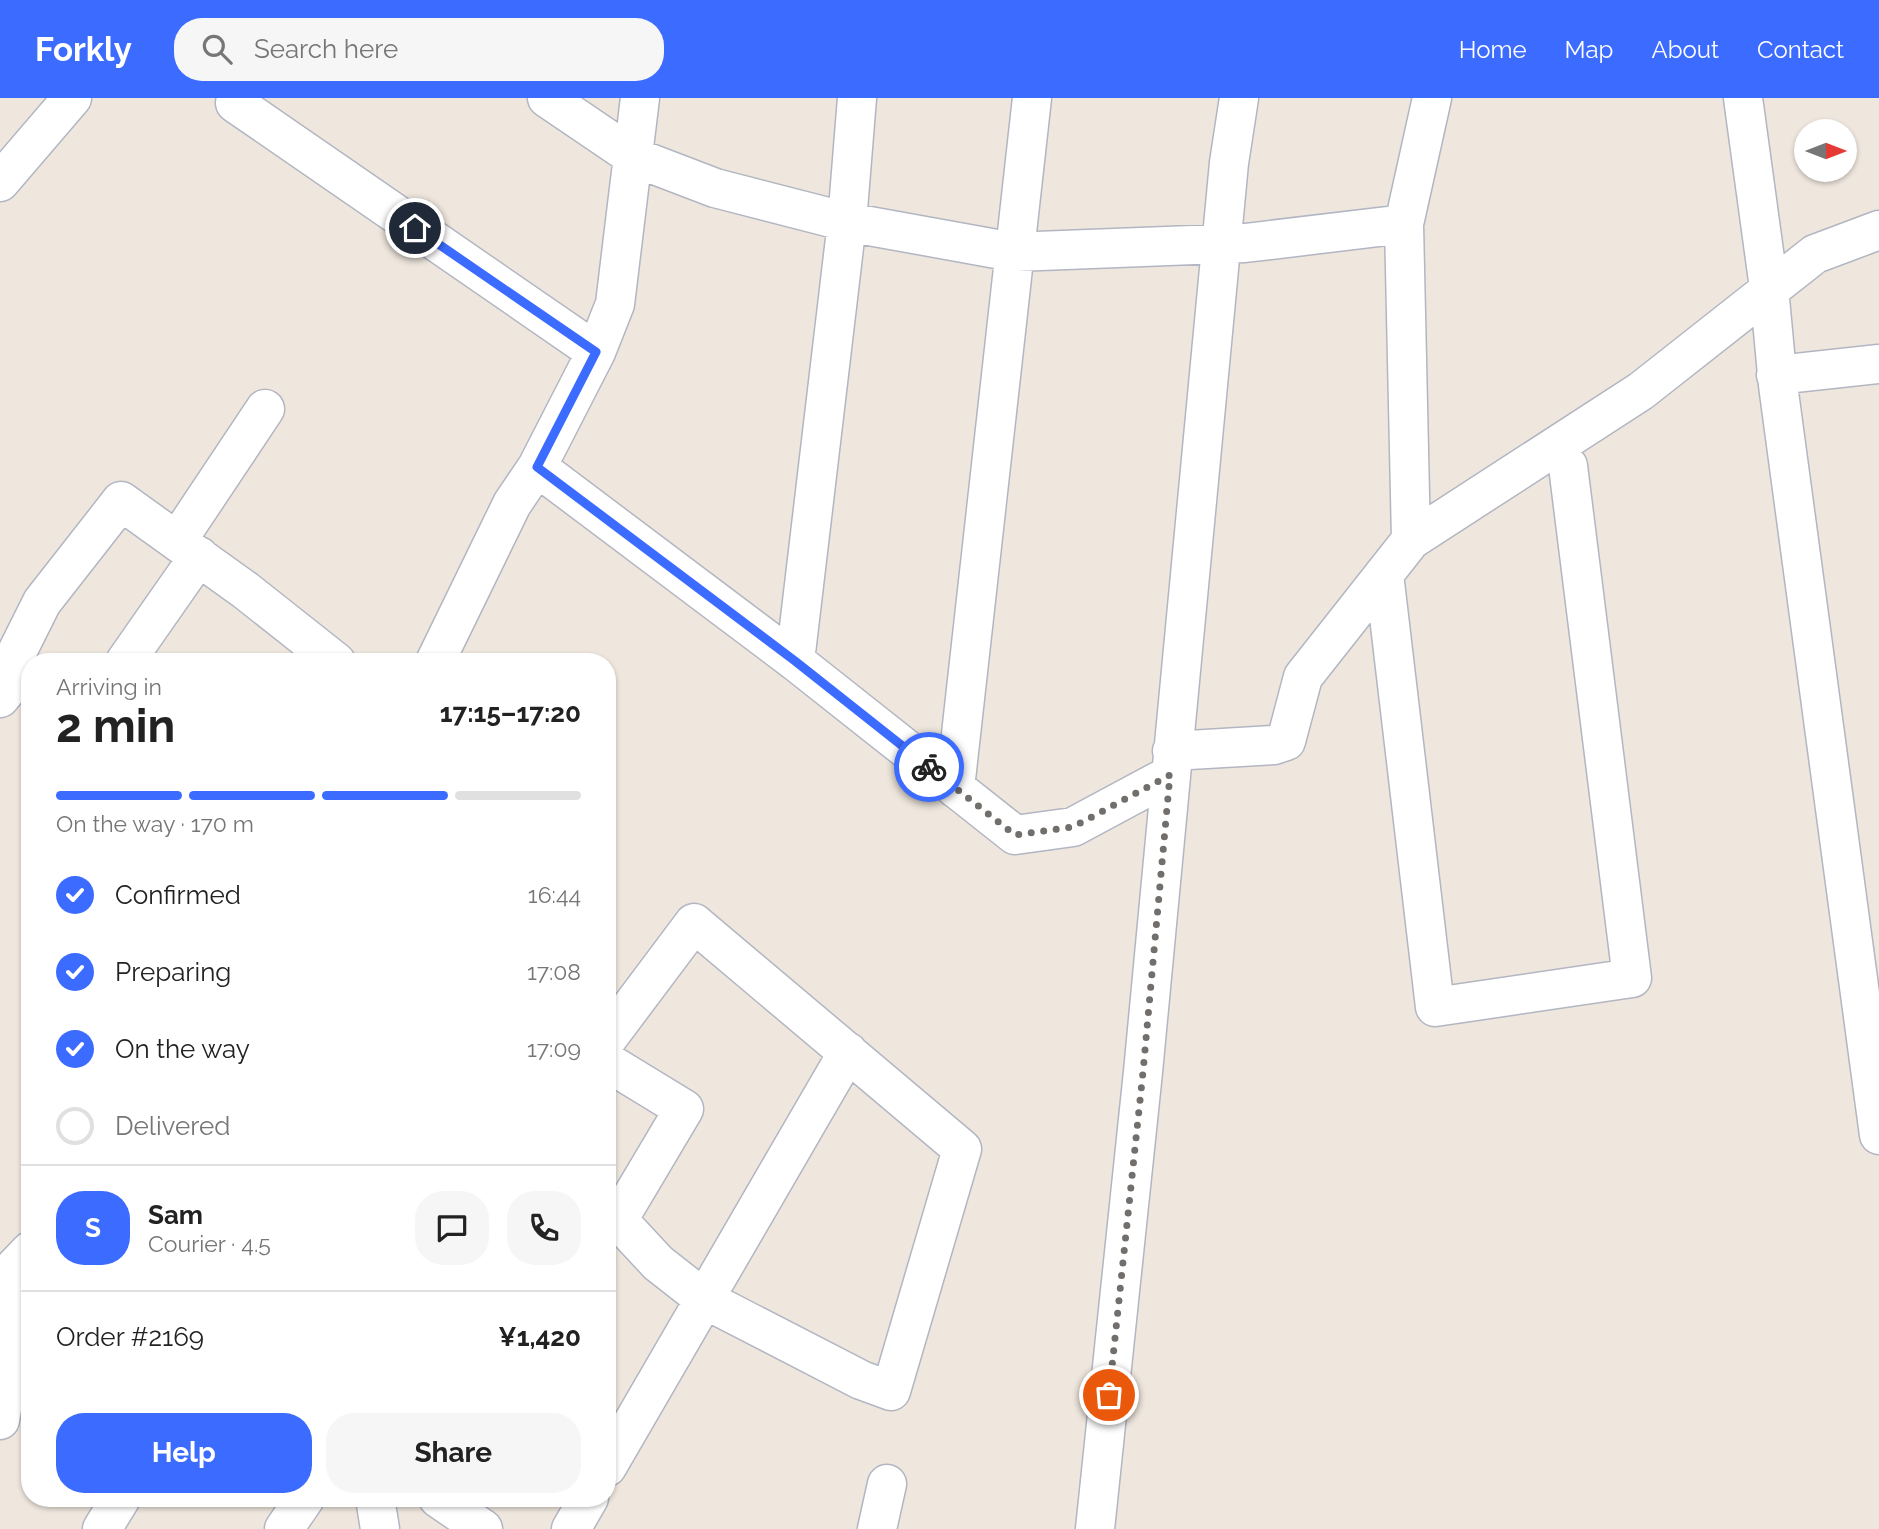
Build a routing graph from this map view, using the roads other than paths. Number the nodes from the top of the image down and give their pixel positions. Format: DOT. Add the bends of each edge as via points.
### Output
graph roads {
  1 [pos="72,98"];
  2 [pos="239,98"];
  3 [pos="547,98"];
  4 [pos="640,98"];
  5 [pos="857,98"];
  6 [pos="1031,98"];
  7 [pos="1240,98"];
  8 [pos="1432,98"];
  9 [pos="1743,98"];
  10 [pos="634,157"];
  11 [pos="0,182"];
  12 [pos="847,222"];
  13 [pos="1404,224"];
  14 [pos="1879,230"];
  15 [pos="1222,244"];
  16 [pos="1013,252"];
  17 [pos="1769,288"];
  18 [pos="596,352"];
  19 [pos="1879,364"];
  20 [pos="1776,375"];
  21 [pos="265,409"];
  22 [pos="1568,466"];
  23 [pos="537,467"];
  24 [pos="1411,540"];
  25 [pos="188,548"];
  26 [pos="1384,575"];
  27 [pos="130,653"];
  28 [pos="324,653"];
  29 [pos="439,653"];
  30 [pos="795,661"];
  31 [pos="13,671"];
  32 [pos="1171,763"];
  33 [pos="956,788"];
  34 [pos="616,1026"];
  35 [pos="848,1052"];
  36 [pos="616,1067"];
  37 [pos="1879,1135"];
  38 [pos="18,1267"];
  39 [pos="704,1299"];
  40 [pos="0,1420"];
  41 [pos="616,1451"];
  42 [pos="887,1484"];
  43 [pos="115,1507"];
  44 [pos="299,1507"];
  45 [pos="376,1507"];
  46 [pos="451,1507"];
  47 [pos="584,1507"];
  48 [pos="102,1529"];
  49 [pos="284,1529"];
  50 [pos="380,1529"];
  51 [pos="483,1529"];
  52 [pos="571,1529"];
  53 [pos="877,1529"];
  54 [pos="1095,1529"];
  1 -- 11 [label="street"];
  2 -- 18 [label="street" via="235,103"];
  3 -- 10 [label="street"];
  4 -- 10 [label="street"];
  5 -- 12 [label="street"];
  6 -- 16 [label="street"];
  7 -- 15 [label="street"];
  8 -- 13 [label="street"];
  9 -- 17 [label="street"];
  10 -- 12 [label="street" via="715,188"];
  10 -- 18 [label="street" via="615,304"];
  12 -- 16 [label="street"];
  12 -- 30 [label="street"];
  13 -- 15 [label="street"];
  13 -- 24 [label="street"];
  14 -- 17 [label="street" via="1815,254"];
  15 -- 16 [label="street"];
  15 -- 32 [label="street"];
  16 -- 33 [label="street"];
  17 -- 20 [label="street"];
  17 -- 24 [label="street" via="1641,391"];
  18 -- 23 [label="street"];
  19 -- 20 [label="street"];
  20 -- 37 [label="street"];
  21 -- 25 [label="street"];
  22 -- 26 [label="street" via="1632,978 1435,1007"];
  23 -- 29 [label="street" via="512,504"];
  23 -- 30 [label="street"];
  24 -- 26 [label="street"];
  25 -- 27 [label="street"];
  25 -- 28 [label="street"];
  25 -- 31 [label="street" via="121,501 42,601"];
  26 -- 32 [label="street" via="1303,677 1286,741"];
  30 -- 33 [label="street"];
  32 -- 33 [label="street" via="1073,827 1015,835"];
  32 -- 54 [label="street"];
  34 -- 35 [label="street" via="694,923"];
  35 -- 39 [label="street"];
  35 -- 39 [label="street" via="962,1149 891,1391"];
  36 -- 39 [label="street" via="684,1109 618,1220 658,1263"];
  38 -- 40 [label="street"];
  39 -- 41 [label="street"];
  42 -- 53 [label="street"];
  43 -- 48 [label="street"];
  44 -- 49 [label="street"];
  45 -- 50 [label="street"];
  46 -- 51 [label="street"];
  47 -- 52 [label="street"];
}
